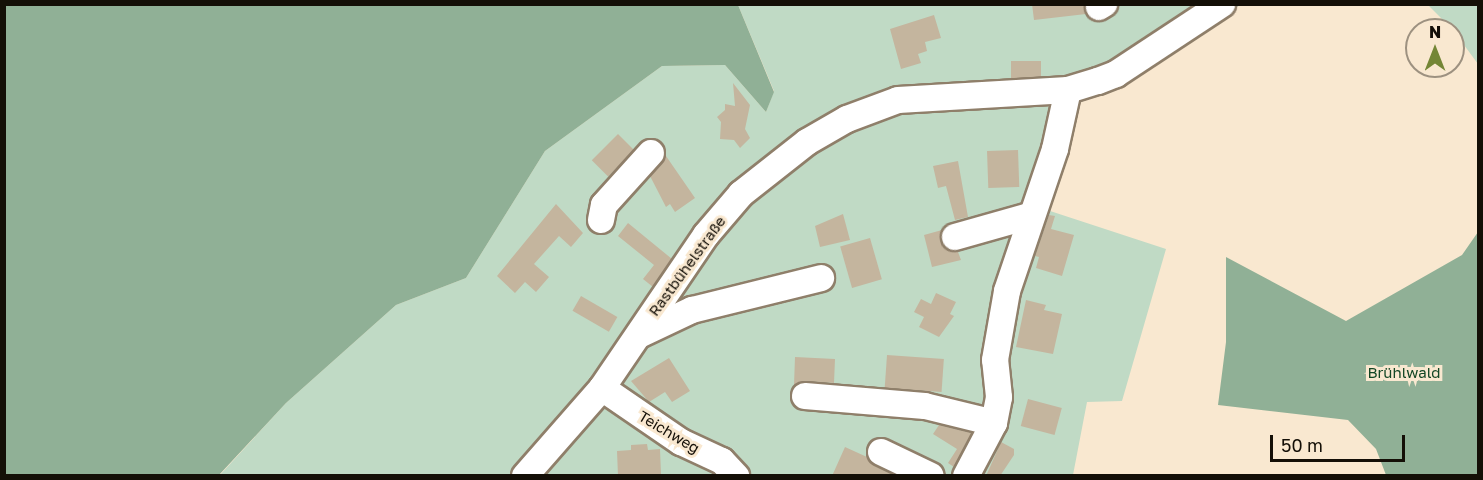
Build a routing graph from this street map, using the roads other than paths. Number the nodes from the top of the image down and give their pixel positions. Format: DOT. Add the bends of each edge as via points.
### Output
graph roads {
  1 [pos="1222,4"];
  2 [pos="1068,90"];
  3 [pos="651,153"];
  4 [pos="1029,216"];
  5 [pos="602,220"];
  6 [pos="955,237"];
  7 [pos="821,278"];
  8 [pos="639,335"];
  9 [pos="602,388"];
  10 [pos="805,396"];
  11 [pos="994,423"];
  12 [pos="881,452"];
  13 [pos="525,476"];
  14 [pos="736,476"];
  15 [pos="931,476"];
  16 [pos="966,476"];
  1 -- 2 [label="street, Rastbühelstraße" via="1116,74"];
  2 -- 4 [label="street" via="1055,149"];
  2 -- 8 [label="street, Rastbühelstraße" via="898,100 868,109 824,131 741,194 706,235"];
  3 -- 5 [label="street" via="604,205"];
  4 -- 6 [label="street"];
  4 -- 11 [label="street" via="1007,291 995,360 999,397"];
  7 -- 8 [label="street" via="692,310"];
  8 -- 9 [label="street, Rastbühelstraße"];
  9 -- 13 [label="street, Rastbühelstraße"];
  9 -- 14 [label="street, Teichweg" via="681,442 722,461"];
  10 -- 11 [label="street" via="925,406"];
  11 -- 16 [label="street"];
  12 -- 15 [label="street"];
}
